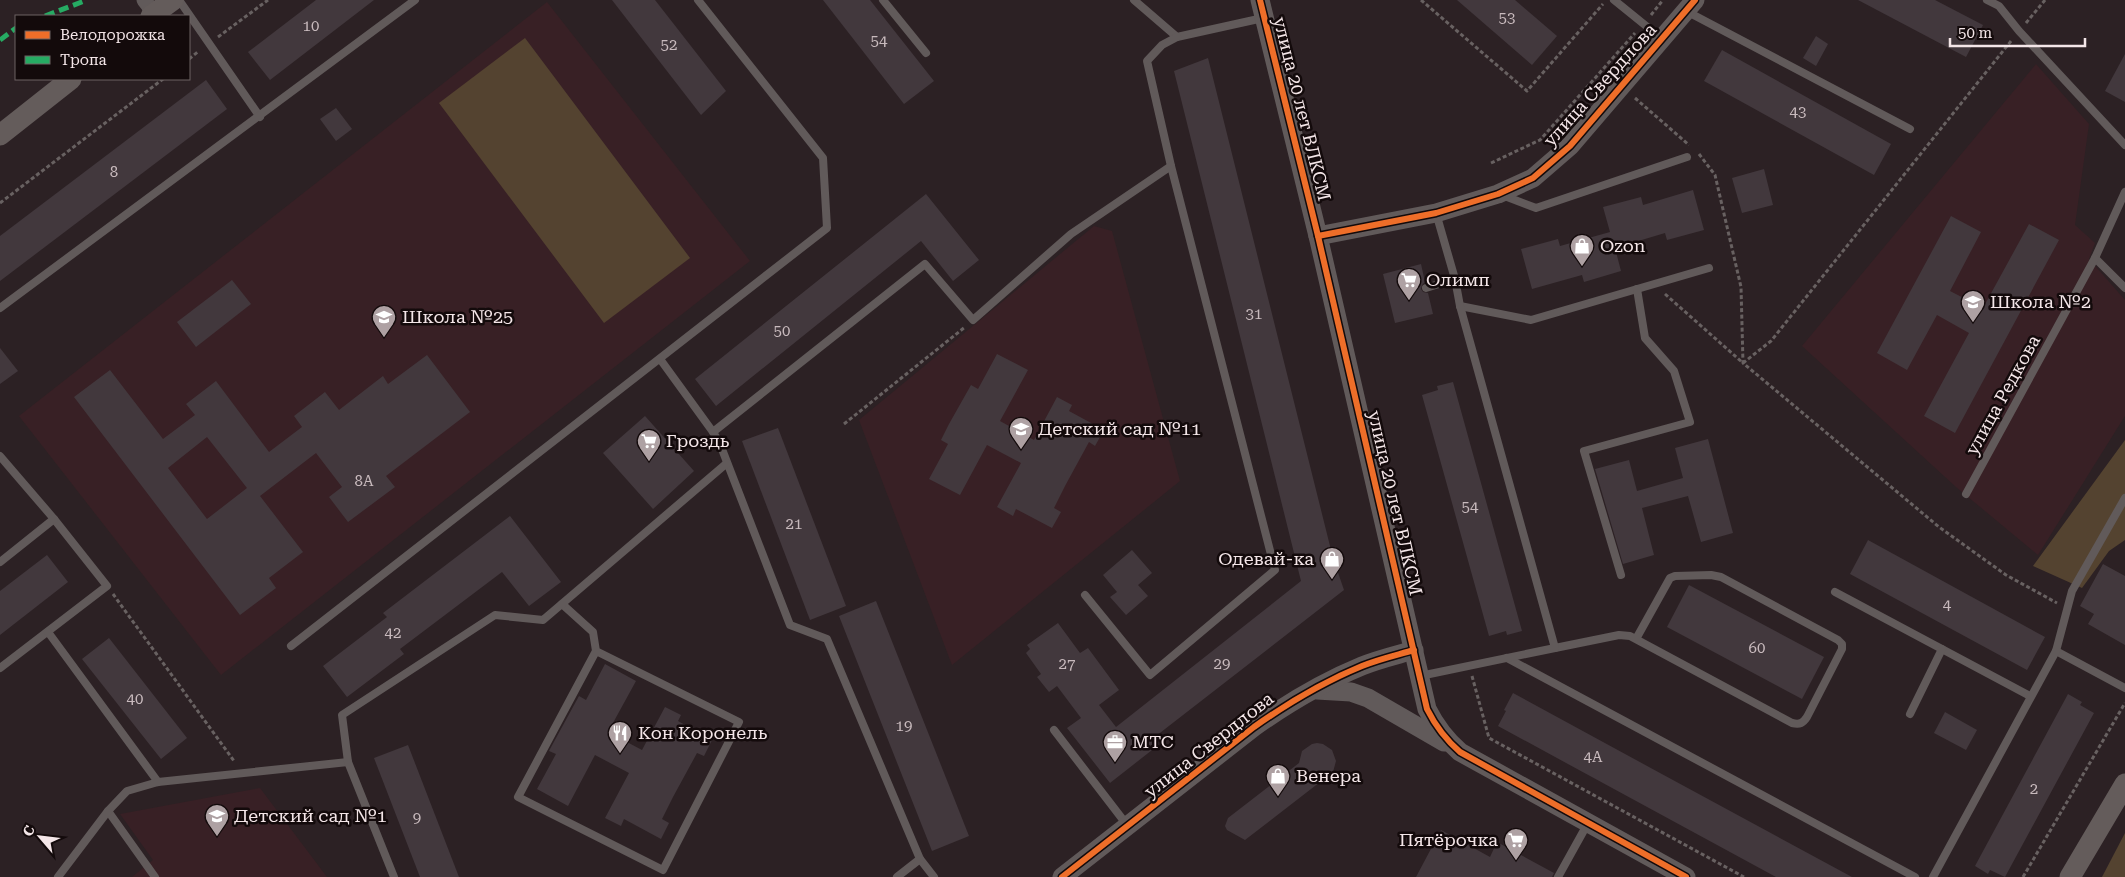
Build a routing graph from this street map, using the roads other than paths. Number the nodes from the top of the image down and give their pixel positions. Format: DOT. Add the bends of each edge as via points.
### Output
graph roads {
  1 [pos="173,0"];
  2 [pos="179,0"];
  3 [pos="415,0"];
  4 [pos="698,0"];
  5 [pos="883,0"];
  6 [pos="1134,0"];
  7 [pos="1614,0"];
  8 [pos="1987,0"];
  9 [pos="1691,5"];
  10 [pos="1262,9"];
  11 [pos="150,10"];
  12 [pos="189,15"];
  13 [pos="190,16"];
  14 [pos="1177,37"];
  15 [pos="1662,38"];
  16 [pos="926,53"];
  17 [pos="71,80"];
  18 [pos="260,116"];
  19 [pos="1910,129"];
  20 [pos="0,135"];
  21 [pos="2125,145"];
  22 [pos="1687,157"];
  23 [pos="1172,166"];
  24 [pos="2125,192"];
  25 [pos="1498,194"];
  26 [pos="1436,213"];
  27 [pos="1318,236"];
  28 [pos="2095,258"];
  29 [pos="1709,268"];
  30 [pos="1455,279"];
  31 [pos="1426,288"];
  32 [pos="2125,288"];
  33 [pos="1637,289"];
  34 [pos="1460,306"];
  35 [pos="0,308"];
  36 [pos="660,359"];
  37 [pos="713,432"];
  38 [pos="0,456"];
  39 [pos="727,463"];
  40 [pos="1966,494"];
  41 [pos="2125,498"];
  42 [pos="54,519"];
  43 [pos="0,562"];
  44 [pos="1622,575"];
  45 [pos="1835,592"];
  46 [pos="1085,595"];
  47 [pos="562,604"];
  48 [pos="48,632"];
  49 [pos="1636,639"];
  50 [pos="291,646"];
  51 [pos="1555,648"];
  52 [pos="1942,649"];
  53 [pos="1414,650"];
  54 [pos="596,651"];
  55 [pos="2056,651"];
  56 [pos="1507,658"];
  57 [pos="0,668"];
  58 [pos="1420,676"];
  59 [pos="2125,688"];
  60 [pos="1309,691"];
  61 [pos="2030,696"];
  62 [pos="1910,714"];
  63 [pos="1054,730"];
  64 [pos="1460,752"];
  65 [pos="348,762"];
  66 [pos="158,782"];
  67 [pos="2124,788"];
  68 [pos="108,811"];
  69 [pos="1588,823"];
  70 [pos="1128,827"];
  71 [pos="920,859"];
  72 [pos="58,877"];
  73 [pos="155,877"];
  74 [pos="394,877"];
  75 [pos="897,877"];
  76 [pos="934,877"];
  77 [pos="1062,877"];
  78 [pos="1558,877"];
  79 [pos="1686,877"];
  80 [pos="1915,877"];
  81 [pos="1933,877"];
  82 [pos="2070,877"];
  1 -- 11 [label="main road"];
  2 -- 12 [label="lane"];
  3 -- 18 [label="lane"];
  4 -- 36 [label="lane" via="823,158 827,228"];
  5 -- 16 [label="lane"];
  6 -- 14 [label="lane"];
  7 -- 15 [label="lane"];
  8 -- 21 [label="lane" via="2000,6 2019,31"];
  9 -- 15 [label="street, улица Свердлова"];
  9 -- 19 [label="lane"];
  10 -- 14 [label="lane"];
  10 -- 27 [label="street, улица 20 лет ВЛКСМ"];
  13 -- 18 [label="lane"];
  14 -- 23 [label="lane" via="1162,45 1147,61"];
  15 -- 25 [label="street, улица Свердлова" via="1570,146 1533,178"];
  17 -- 20 [label="main road"];
  18 -- 35 [label="lane"];
  22 -- 25 [label="lane" via="1536,208"];
  23 -- 37 [label="lane" via="1071,234 973,320 925,264"];
  23 -- 46 [label="lane" via="1275,570 1150,675"];
  24 -- 28 [label="lane, улица Редкова"];
  25 -- 26 [label="street, улица Свердлова"];
  26 -- 27 [label="street, улица Свердлова"];
  26 -- 30 [label="lane"];
  27 -- 53 [label="street, улица 20 лет ВЛКСМ"];
  28 -- 32 [label="lane"];
  28 -- 40 [label="lane, улица Редкова"];
  29 -- 33 [label="lane"];
  30 -- 31 [label="lane"];
  30 -- 34 [label="lane"];
  33 -- 34 [label="lane" via="1531,320"];
  33 -- 44 [label="lane" via="1645,338 1674,371 1690,422 1584,451"];
  34 -- 51 [label="lane"];
  36 -- 37 [label="lane"];
  36 -- 50 [label="lane"];
  37 -- 39 [label="lane"];
  38 -- 42 [label="lane"];
  39 -- 47 [label="lane"];
  39 -- 71 [label="lane" via="790,625 826,639"];
  41 -- 55 [label="lane" via="2072,591"];
  42 -- 43 [label="lane"];
  42 -- 48 [label="lane" via="107,586"];
  45 -- 52 [label="lane"];
  47 -- 54 [label="lane" via="594,632"];
  47 -- 65 [label="lane" via="543,620 495,614 342,715"];
  48 -- 57 [label="lane"];
  48 -- 66 [label="lane"];
  49 -- 49 [label="lane" via="1797,724 1807,717 1842,649 1838,640 1716,575 1670,578"];
  49 -- 51 [label="lane" via="1624,634"];
  51 -- 56 [label="lane"];
  52 -- 61 [label="lane"];
  52 -- 62 [label="lane"];
  53 -- 58 [label="street, улица 20 лет ВЛКСМ"];
  53 -- 60 [label="street, улица Свердлова" via="1364,665"];
  54 -- 54 [label="lane" via="518,797 663,870 739,722"];
  55 -- 59 [label="lane"];
  55 -- 61 [label="lane"];
  56 -- 58 [label="lane"];
  56 -- 80 [label="lane"];
  58 -- 64 [label="street, улица 20 лет ВЛКСМ" via="1436,727"];
  60 -- 64 [label="street" via="1351,692 1368,698"];
  60 -- 70 [label="street, улица Свердлова" via="1254,727"];
  61 -- 81 [label="lane"];
  63 -- 70 [label="lane"];
  64 -- 69 [label="street, улица 20 лет ВЛКСМ"];
  65 -- 66 [label="lane"];
  65 -- 74 [label="lane"];
  66 -- 68 [label="lane" via="126,792"];
  67 -- 82 [label="main road"];
  68 -- 72 [label="lane"];
  68 -- 73 [label="lane"];
  69 -- 78 [label="lane"];
  69 -- 79 [label="street, улица 20 лет ВЛКСМ"];
  70 -- 77 [label="street, улица Свердлова"];
  71 -- 75 [label="lane"];
  71 -- 76 [label="lane"];
}
